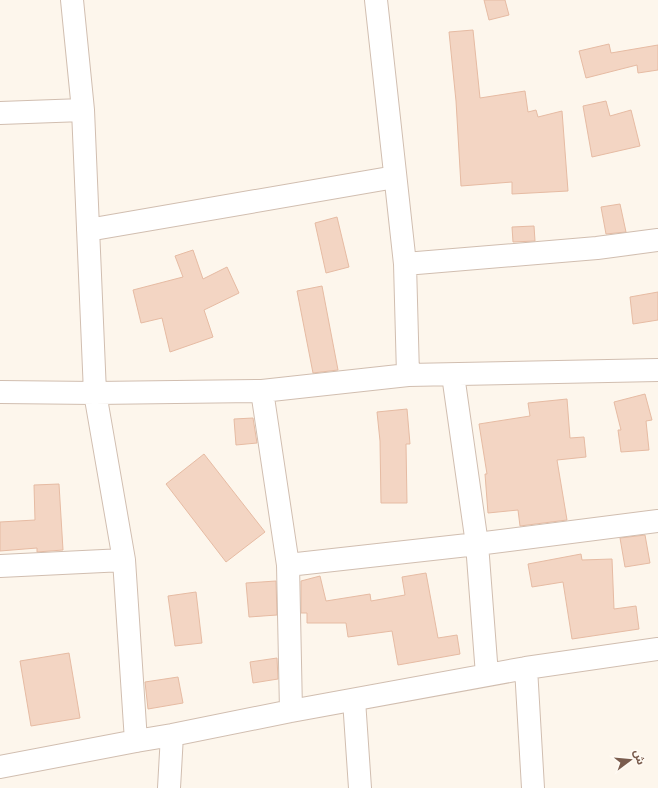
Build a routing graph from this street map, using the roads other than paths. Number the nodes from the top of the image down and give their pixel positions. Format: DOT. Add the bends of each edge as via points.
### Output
graph roads {
  1 [pos="72,0"];
  2 [pos="376,0"];
  3 [pos="83,110"];
  4 [pos="0,113"];
  5 [pos="395,177"];
  6 [pos="88,230"];
  7 [pos="658,240"];
  8 [pos="405,264"];
  9 [pos="658,370"];
  10 [pos="408,375"];
  11 [pos="453,375"];
  12 [pos="262,390"];
  13 [pos="0,392"];
  14 [pos="95,393"];
  15 [pos="658,521"];
  16 [pos="477,544"];
  17 [pos="124,560"];
  18 [pos="288,565"];
  19 [pos="0,566"];
  20 [pos="658,649"];
  21 [pos="526,668"];
  22 [pos="486,676"];
  23 [pos="354,700"];
  24 [pos="291,711"];
  25 [pos="172,735"];
  26 [pos="136,741"];
  27 [pos="0,767"];
  28 [pos="169,788"];
  29 [pos="360,788"];
  30 [pos="533,788"];
  1 -- 3 [label="street"];
  2 -- 5 [label="street"];
  3 -- 4 [label="street"];
  3 -- 6 [label="street"];
  5 -- 6 [label="street"];
  5 -- 8 [label="street"];
  6 -- 14 [label="street"];
  7 -- 8 [label="street" via="597,248"];
  8 -- 10 [label="street"];
  9 -- 11 [label="street"];
  10 -- 11 [label="street"];
  10 -- 12 [label="street"];
  11 -- 16 [label="street"];
  12 -- 14 [label="street"];
  12 -- 18 [label="street"];
  13 -- 14 [label="street"];
  14 -- 17 [label="street"];
  15 -- 16 [label="street"];
  16 -- 18 [label="street"];
  16 -- 22 [label="street"];
  17 -- 19 [label="street"];
  17 -- 26 [label="street"];
  18 -- 24 [label="street"];
  20 -- 21 [label="street"];
  21 -- 22 [label="street"];
  21 -- 30 [label="street"];
  22 -- 23 [label="street"];
  23 -- 24 [label="street"];
  23 -- 29 [label="street"];
  24 -- 25 [label="street"];
  25 -- 26 [label="street"];
  25 -- 28 [label="street"];
  26 -- 27 [label="street"];
}
